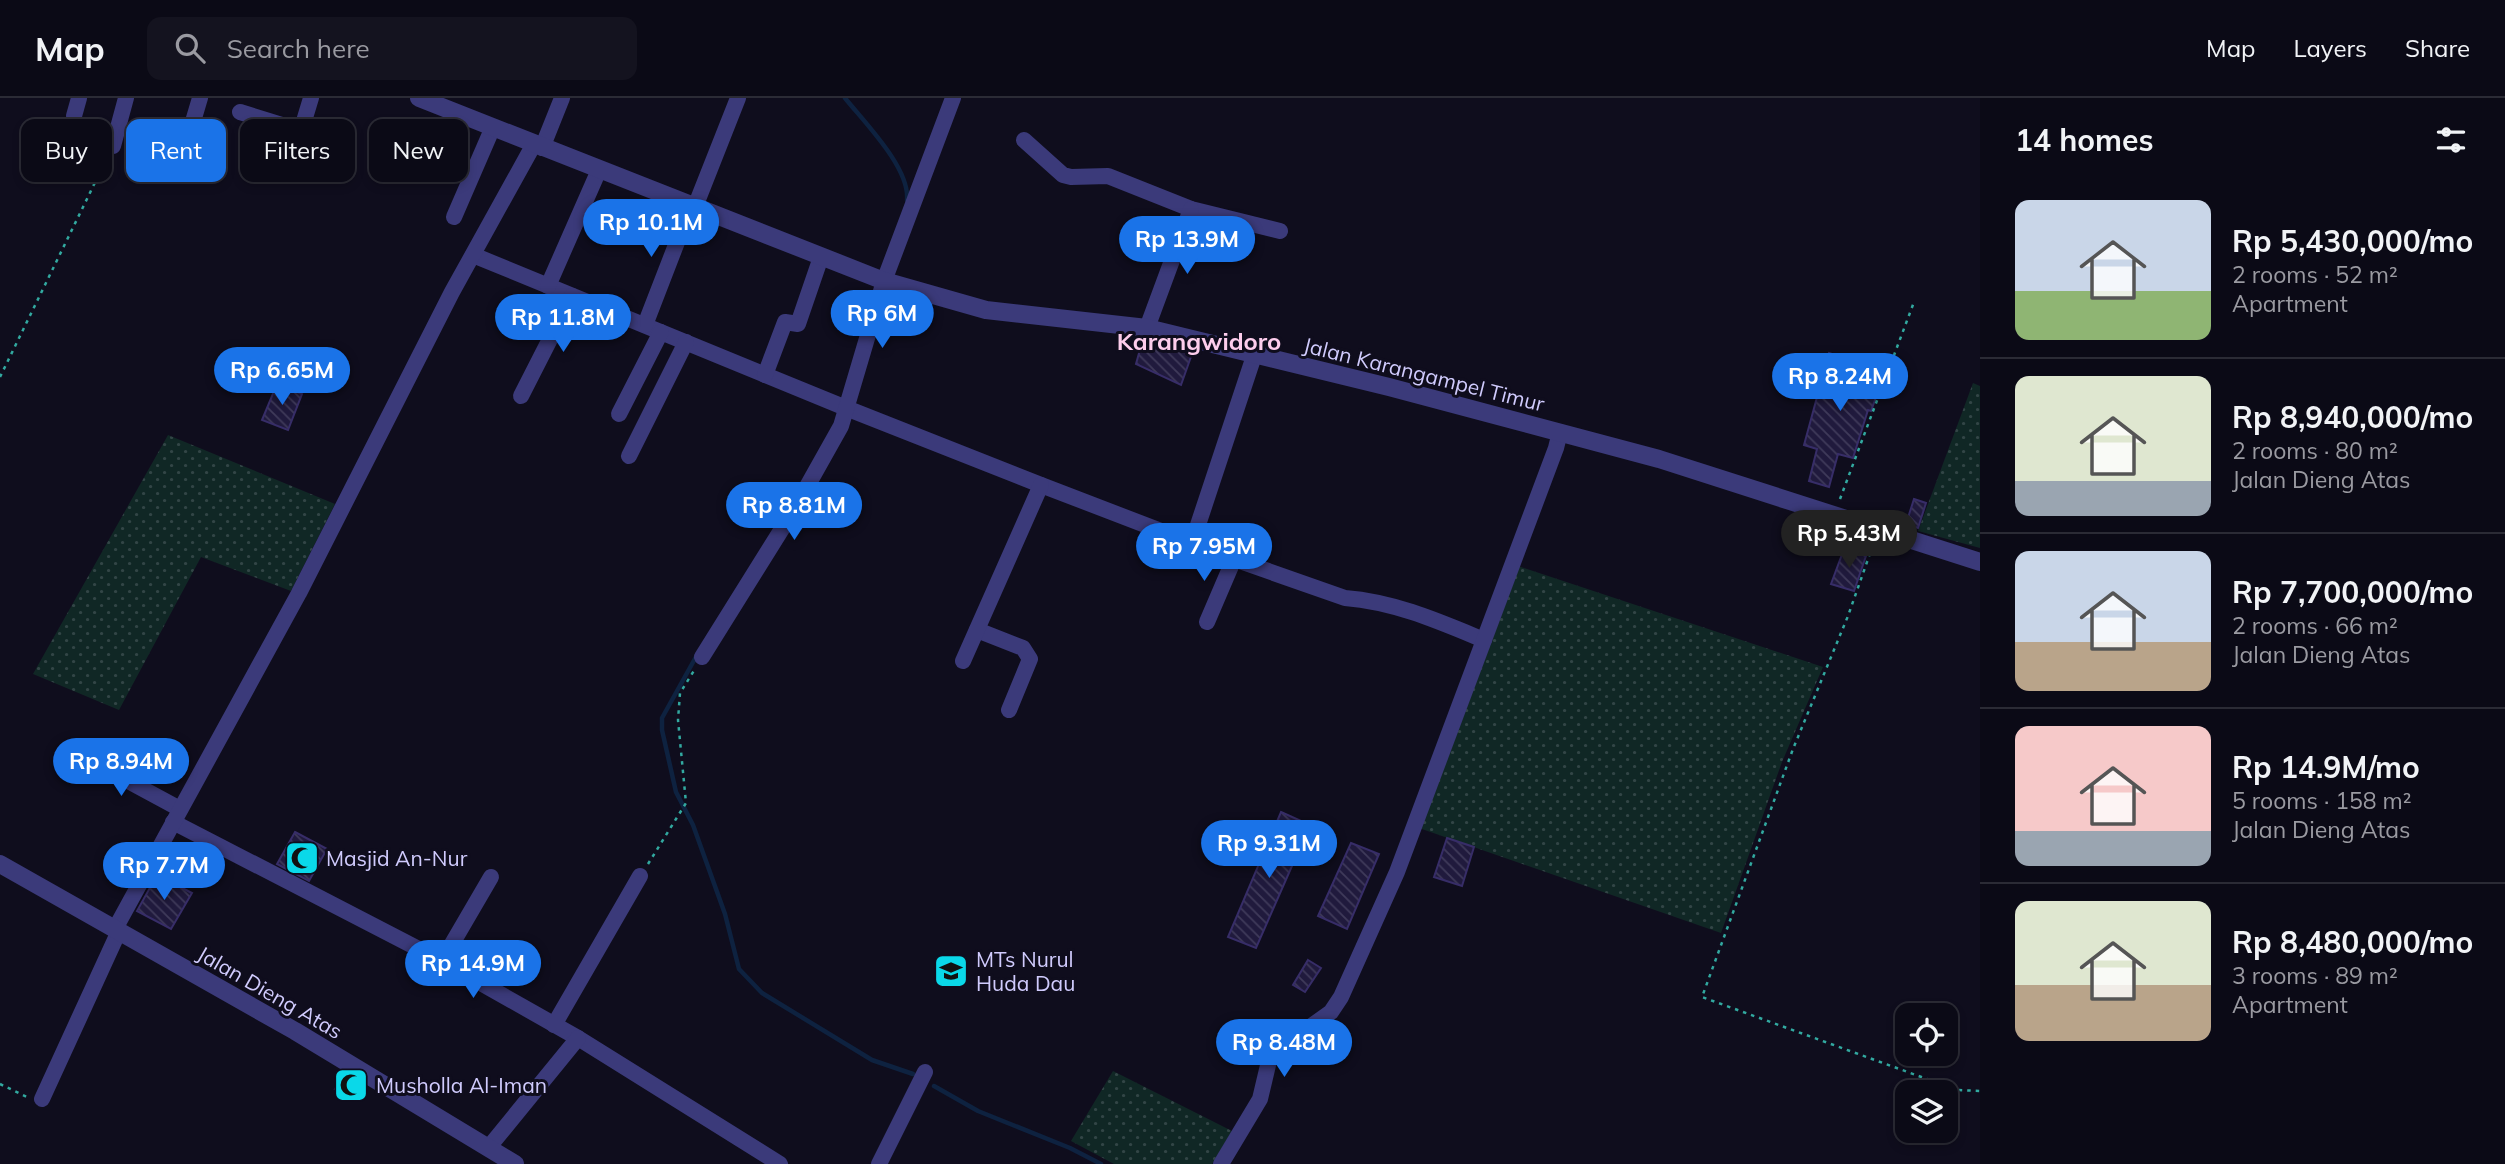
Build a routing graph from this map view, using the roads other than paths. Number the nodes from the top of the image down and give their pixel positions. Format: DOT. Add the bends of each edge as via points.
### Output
graph roads {
  1 [pos="79,98"];
  2 [pos="126,98"];
  3 [pos="200,98"];
  4 [pos="311,98"];
  5 [pos="562,98"];
  6 [pos="738,98"];
  7 [pos="953,98"];
  8 [pos="424,99"];
  9 [pos="240,112"];
  10 [pos="74,116"];
  11 [pos="194,119"];
  12 [pos="493,127"];
  13 [pos="1024,140"];
  14 [pos="113,146"];
  15 [pos="538,146"];
  16 [pos="599,170"];
  17 [pos="693,206"];
  18 [pos="1191,209"];
  19 [pos="454,217"];
  20 [pos="1280,231"];
  21 [pos="473,255"];
  22 [pos="821,257"];
  23 [pos="884,281"];
  24 [pos="548,286"];
  25 [pos="572,296"];
  26 [pos="645,325"];
  27 [pos="1147,328"];
  28 [pos="661,332"];
  29 [pos="686,342"];
  30 [pos="1254,356"];
  31 [pos="765,375"];
  32 [pos="521,396"];
  33 [pos="846,408"];
  34 [pos="619,414"];
  35 [pos="1560,432"];
  36 [pos="629,456"];
  37 [pos="1041,485"];
  38 [pos="1192,543"];
  39 [pos="1234,559"];
  40 [pos="1980,562"];
  41 [pos="1207,622"];
  42 [pos="977,630"];
  43 [pos="1484,640"];
  44 [pos="702,657"];
  45 [pos="963,661"];
  46 [pos="1009,710"];
  47 [pos="80,755"];
  48 [pos="177,815"];
  49 [pos="0,864"];
  50 [pos="640,876"];
  51 [pos="491,877"];
  52 [pos="117,930"];
  53 [pos="442,961"];
  54 [pos="554,1025"];
  55 [pos="578,1038"];
  56 [pos="925,1072"];
  57 [pos="42,1099"];
  58 [pos="489,1147"];
  59 [pos="515,1164"];
  60 [pos="780,1164"];
  61 [pos="880,1164"];
  62 [pos="1221,1164"];
  1 -- 10 [label="street"];
  2 -- 14 [label="street"];
  3 -- 11 [label="street"];
  4 -- 9 [label="street" via="301,131"];
  5 -- 15 [label="street"];
  6 -- 17 [label="street"];
  7 -- 23 [label="street"];
  8 -- 12 [label="street, Jalan Karangampel Timur"];
  12 -- 15 [label="street, Jalan Karangampel Timur"];
  12 -- 19 [label="street"];
  13 -- 18 [label="street" via="1063,175 1108,176"];
  15 -- 16 [label="street, Jalan Karangampel Timur"];
  15 -- 21 [label="street"];
  16 -- 17 [label="street, Jalan Karangampel Timur"];
  16 -- 24 [label="street"];
  17 -- 22 [label="street, Jalan Karangampel Timur"];
  17 -- 26 [label="street"];
  18 -- 20 [label="street"];
  18 -- 27 [label="street"];
  21 -- 24 [label="street"];
  21 -- 48 [label="street" via="299,593"];
  22 -- 23 [label="street, Jalan Karangampel Timur"];
  22 -- 31 [label="street" via="798,324 785,322"];
  23 -- 27 [label="street, Jalan Karangampel Timur" via="986,310"];
  23 -- 33 [label="street"];
  24 -- 25 [label="street"];
  25 -- 26 [label="street"];
  25 -- 32 [label="street"];
  26 -- 28 [label="street"];
  27 -- 30 [label="street, Jalan Karangampel Timur"];
  28 -- 29 [label="street"];
  28 -- 34 [label="street"];
  29 -- 31 [label="street"];
  29 -- 36 [label="street"];
  30 -- 35 [label="street, Jalan Karangampel Timur"];
  30 -- 38 [label="street"];
  31 -- 33 [label="street"];
  33 -- 37 [label="street"];
  33 -- 44 [label="street" via="820,465"];
  35 -- 40 [label="street, Jalan Karangampel Timur"];
  35 -- 43 [label="street"];
  37 -- 38 [label="street"];
  37 -- 42 [label="street"];
  38 -- 39 [label="street"];
  39 -- 41 [label="street"];
  39 -- 43 [label="street" via="1345,598 1416,612"];
  42 -- 45 [label="street"];
  42 -- 46 [label="street" via="1028,653 1030,659"];
  43 -- 62 [label="street" via="1396,872 1341,997 1331,1012 1275,1052 1260,1099"];
  47 -- 48 [label="street"];
  48 -- 52 [label="street"];
  48 -- 53 [label="street"];
  49 -- 52 [label="street, Jalan Dieng Atas"];
  50 -- 54 [label="street"];
  51 -- 53 [label="street"];
  52 -- 57 [label="street"];
  52 -- 58 [label="street, Jalan Dieng Atas"];
  53 -- 54 [label="street"];
  54 -- 55 [label="street"];
  55 -- 58 [label="street"];
  55 -- 60 [label="street"];
  56 -- 61 [label="street"];
  58 -- 59 [label="street, Jalan Dieng Atas"];
}
